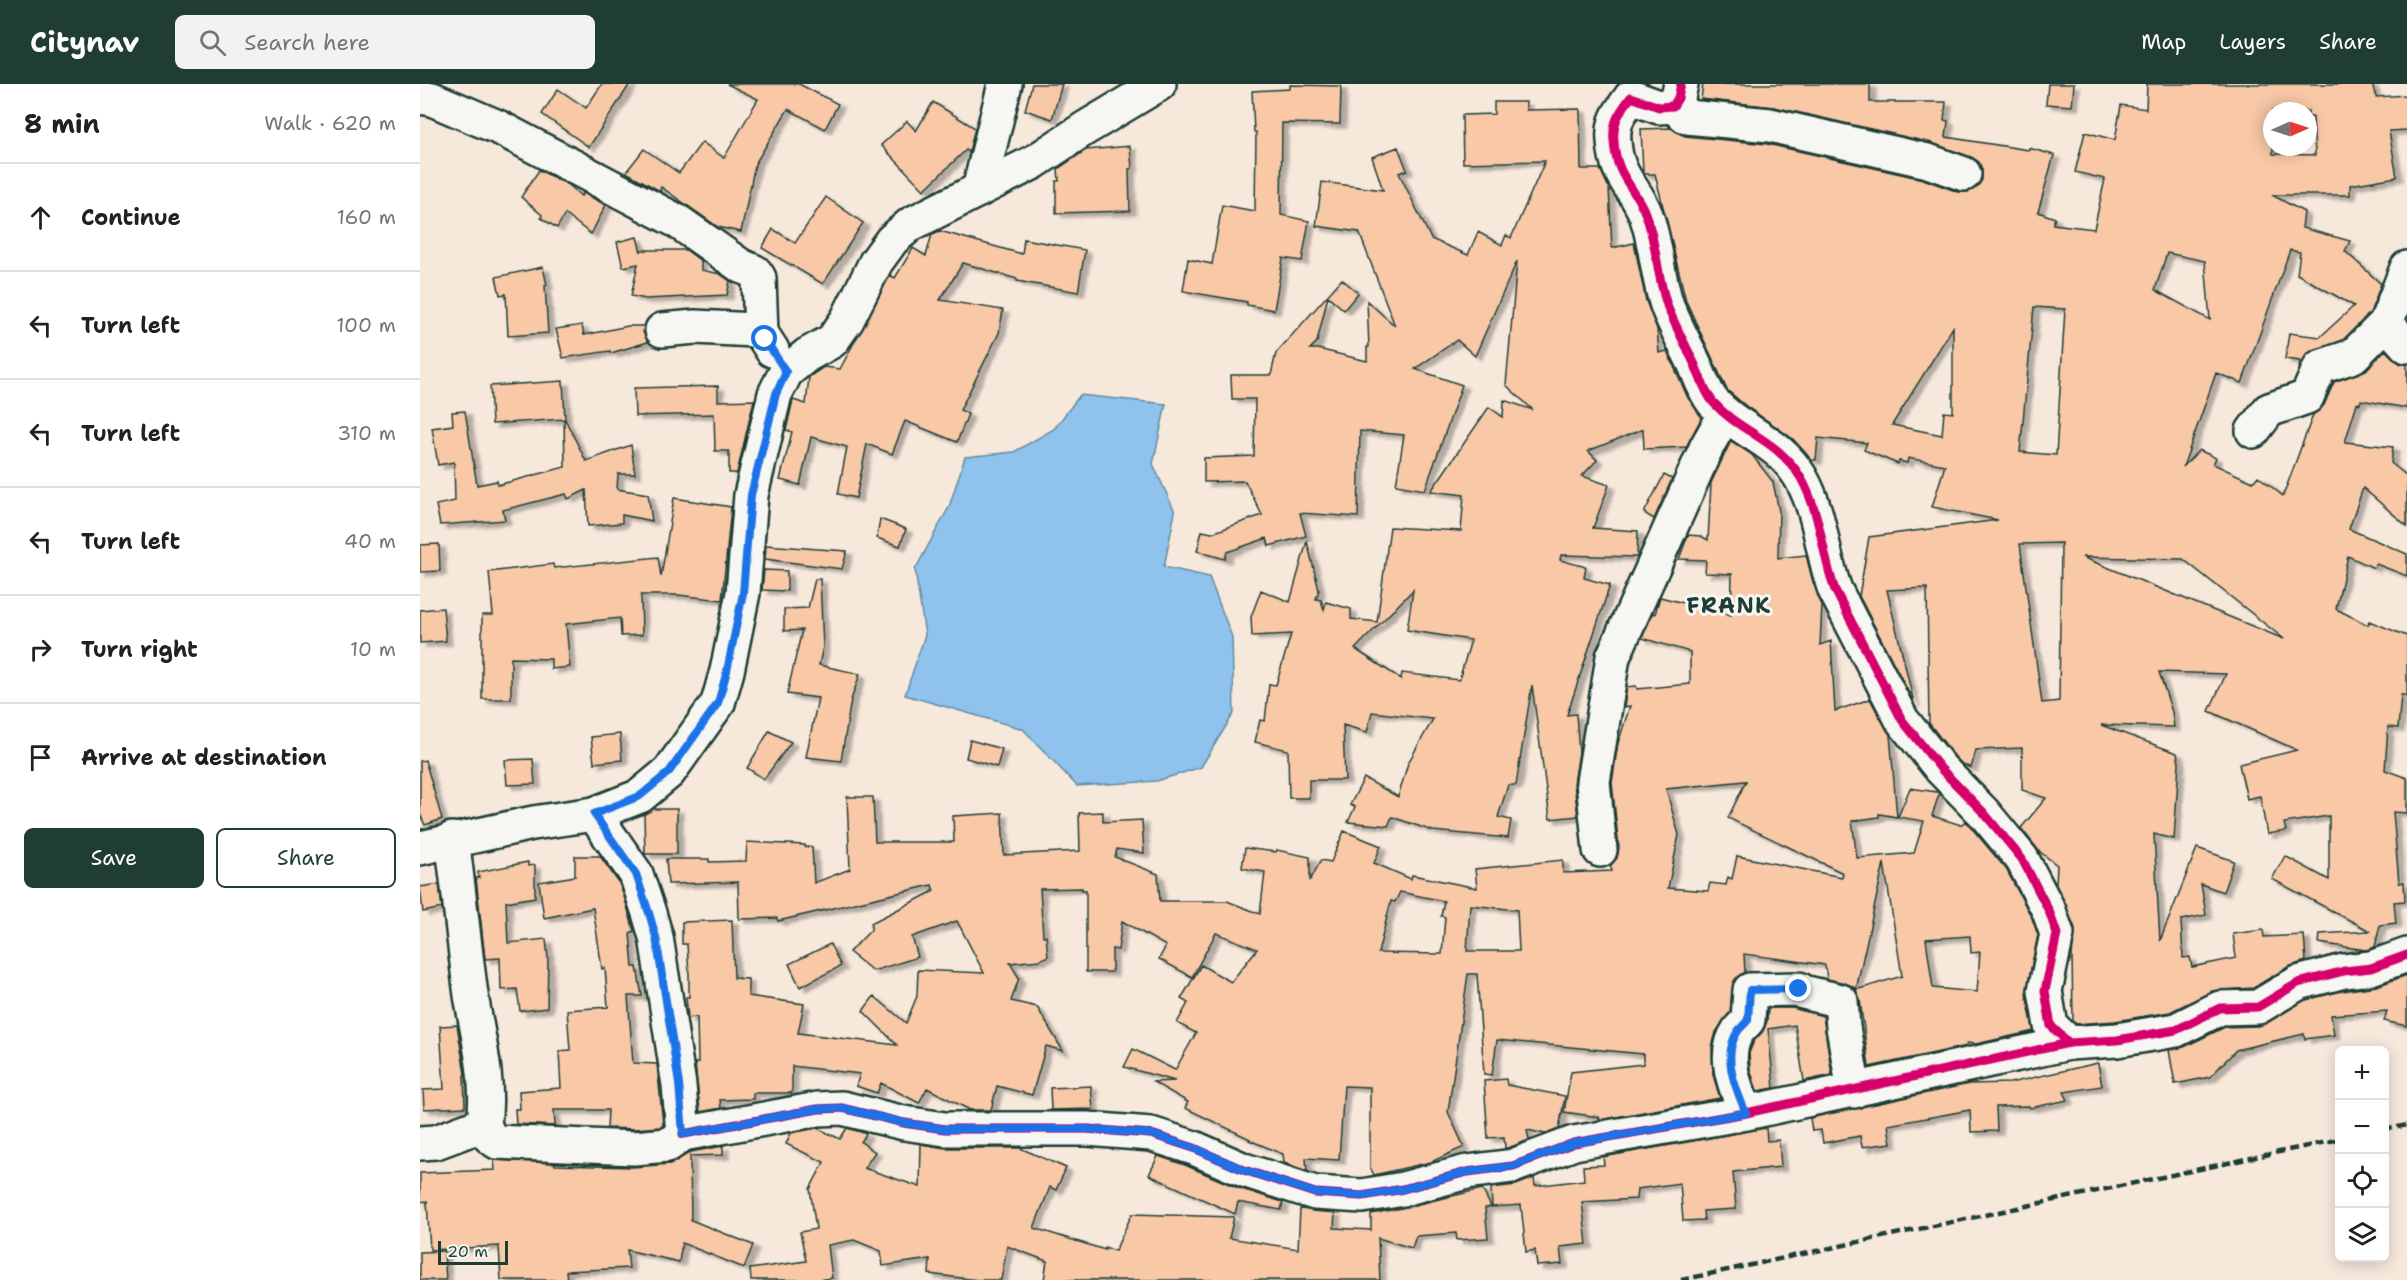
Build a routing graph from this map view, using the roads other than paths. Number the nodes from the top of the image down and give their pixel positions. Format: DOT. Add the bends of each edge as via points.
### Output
graph roads {
  1 [pos="1005,84"];
  2 [pos="1160,84"];
  3 [pos="1677,95"];
  4 [pos="420,97"];
  5 [pos="1964,174"];
  6 [pos="979,190"];
  7 [pos="2407,268"];
  8 [pos="662,330"];
  9 [pos="761,333"];
  10 [pos="2397,335"];
  11 [pos="786,372"];
  12 [pos="1725,414"];
  13 [pos="2253,431"];
  14 [pos="594,814"];
  15 [pos="452,839"];
  16 [pos="420,848"];
  17 [pos="1600,849"];
  18 [pos="2407,955"];
  19 [pos="2068,1043"];
  20 [pos="1854,1091"];
  21 [pos="1746,1113"];
  22 [pos="484,1124"];
  23 [pos="683,1134"];
  24 [pos="420,1143"];
  1 -- 6 [label="street"];
  2 -- 6 [label="street" via="1034,162"];
  3 -- 5 [label="street" via="1687,117 1770,125 1928,161"];
  3 -- 12 [label="street" via="1659,107 1631,97 1615,119 1613,140 1617,166 1645,214 1668,306 1711,400"];
  4 -- 9 [label="street" via="500,128 677,221 755,272 759,278"];
  6 -- 11 [label="street" via="911,224 892,240 832,341"];
  7 -- 10 [label="street"];
  8 -- 9 [label="street" via="695,327"];
  9 -- 11 [label="street"];
  10 -- 13 [label="street" via="2320,367 2307,398 2269,410"];
  11 -- 14 [label="street" via="776,394 751,495 743,593 718,703 669,772 640,796"];
  12 -- 17 [label="street" via="1613,657 1593,782"];
  12 -- 19 [label="street" via="1789,461 1815,508 1835,590 1902,720 2022,859 2057,934 2045,991 2051,1026"];
  14 -- 15 [label="street"];
  14 -- 23 [label="street" via="636,874 656,937"];
  15 -- 16 [label="street"];
  15 -- 22 [label="street" via="485,1073"];
  18 -- 19 [label="street" via="2371,968 2298,983 2258,1007 2220,1008 2176,1030"];
  19 -- 20 [label="street"];
  20 -- 21 [label="street"];
  20 -- 21 [label="street" via="1841,1001 1799,989 1750,990 1748,1020 1737,1031 1730,1057 1735,1089"];
  21 -- 23 [label="street" via="1574,1143 1513,1166 1467,1172 1362,1196 1315,1193 1151,1134 1087,1129 945,1129 842,1108"];
  22 -- 23 [label="street" via="497,1142 634,1148 668,1145"];
  22 -- 24 [label="street" via="436,1142"];
}
